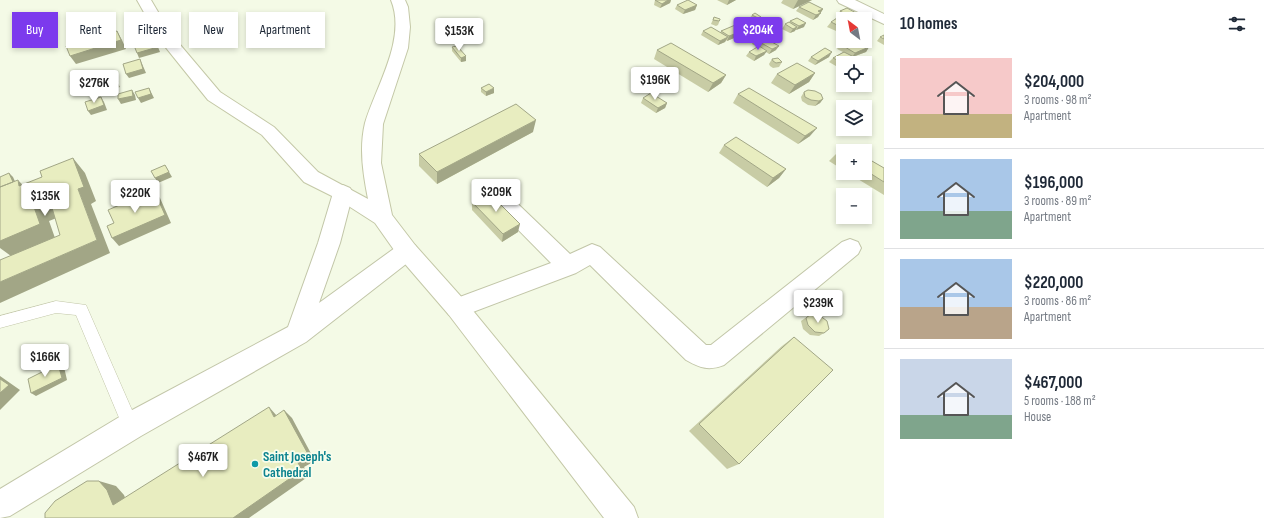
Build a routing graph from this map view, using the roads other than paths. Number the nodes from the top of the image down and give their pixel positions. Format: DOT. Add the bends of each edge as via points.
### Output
graph roads {
  1 [pos="144,0"];
  2 [pos="398,0"];
  3 [pos="844,0"];
  4 [pos="884,20"];
  5 [pos="488,187"];
  6 [pos="343,193"];
  7 [pos="382,217"];
  8 [pos="850,248"];
  9 [pos="407,250"];
  10 [pos="568,266"];
  11 [pos="457,308"];
  12 [pos="0,322"];
  13 [pos="297,334"];
  14 [pos="131,426"];
  15 [pos="0,506"];
  16 [pos="623,518"];
  1 -- 6 [label="street" via="164,36 214,96 268,131 311,177"];
  2 -- 7 [label="street" via="403,27 400,48 374,124 371,163"];
  3 -- 4 [label="street"];
  5 -- 10 [label="street"];
  6 -- 7 [label="street"];
  6 -- 13 [label="street"];
  7 -- 9 [label="street"];
  8 -- 10 [label="street" via="715,357 704,357 695,352 592,253"];
  9 -- 11 [label="street"];
  9 -- 13 [label="street"];
  10 -- 11 [label="street"];
  11 -- 16 [label="street"];
  12 -- 14 [label="lane" via="56,307 81,309"];
  13 -- 14 [label="street"];
  14 -- 15 [label="street"];
}
